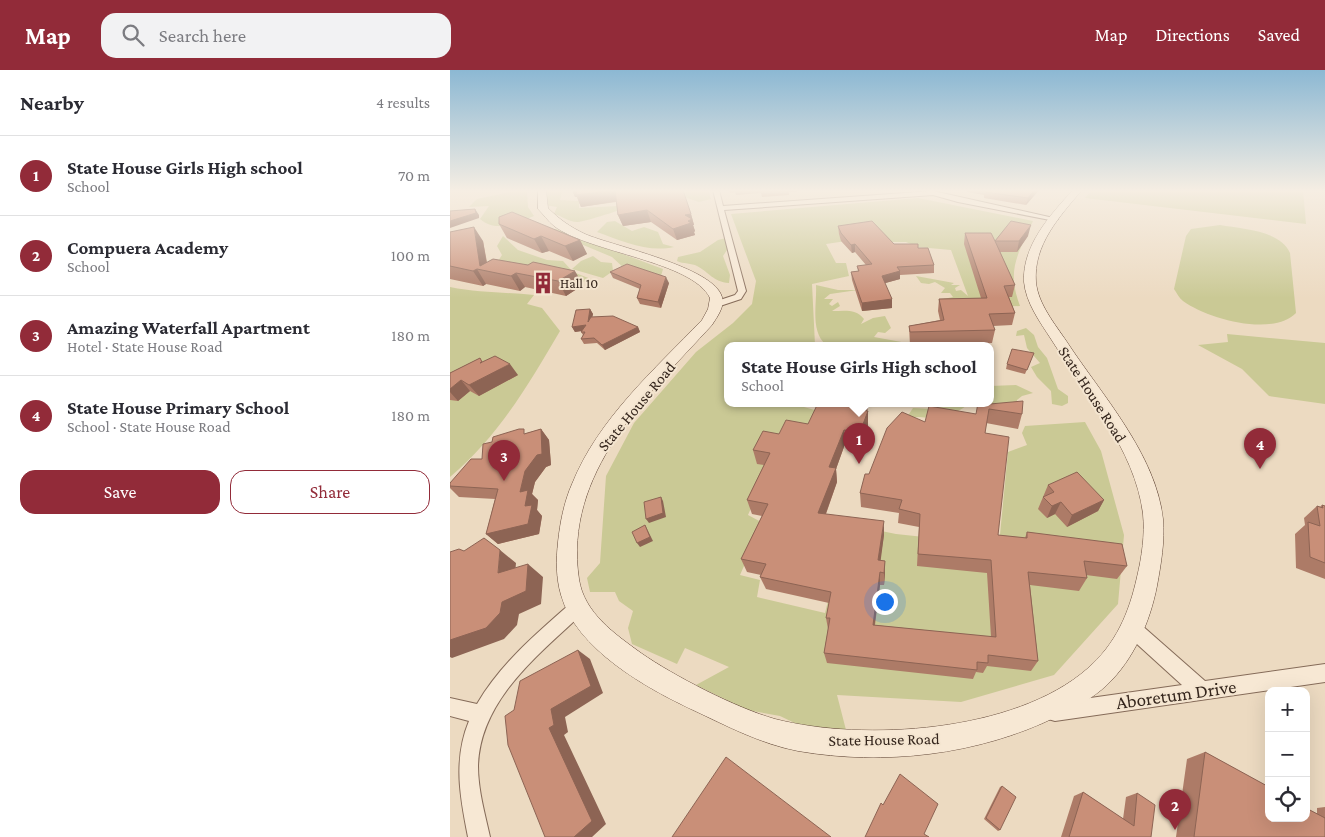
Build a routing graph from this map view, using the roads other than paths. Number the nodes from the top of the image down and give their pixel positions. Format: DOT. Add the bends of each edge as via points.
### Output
graph roads {
  1 [pos="558,226"];
  2 [pos="726,226"];
  3 [pos="1050,226"];
  4 [pos="717,304"];
  5 [pos="577,608"];
  6 [pos="1133,629"];
  7 [pos="1325,673"];
  8 [pos="1202,691"];
  9 [pos="450,707"];
  10 [pos="479,714"];
  11 [pos="1027,716"];
  12 [pos="479,837"];
  1 -- 4 [label="street" via="689,275 709,287"];
  2 -- 4 [label="street" via="742,291 738,297"];
  3 -- 6 [label="street, State House Road" via="1032,259 1031,289 1058,341 1125,441 1143,475 1152,507 1154,532 1150,565 1144,600"];
  4 -- 5 [label="street, State House Road" via="707,322 614,426 589,465 573,508 568,552 569,575"];
  5 -- 10 [label="street" via="500,684"];
  5 -- 11 [label="street, State House Road" via="600,634 654,677 775,732 817,739 906,741 988,731"];
  6 -- 8 [label="street"];
  6 -- 11 [label="street, State House Road" via="1114,659 1085,686"];
  7 -- 8 [label="street, Aboretum Drive"];
  8 -- 11 [label="street, Aboretum Drive"];
  9 -- 10 [label="street"];
  10 -- 12 [label="street" via="469,758 470,788"];
}
